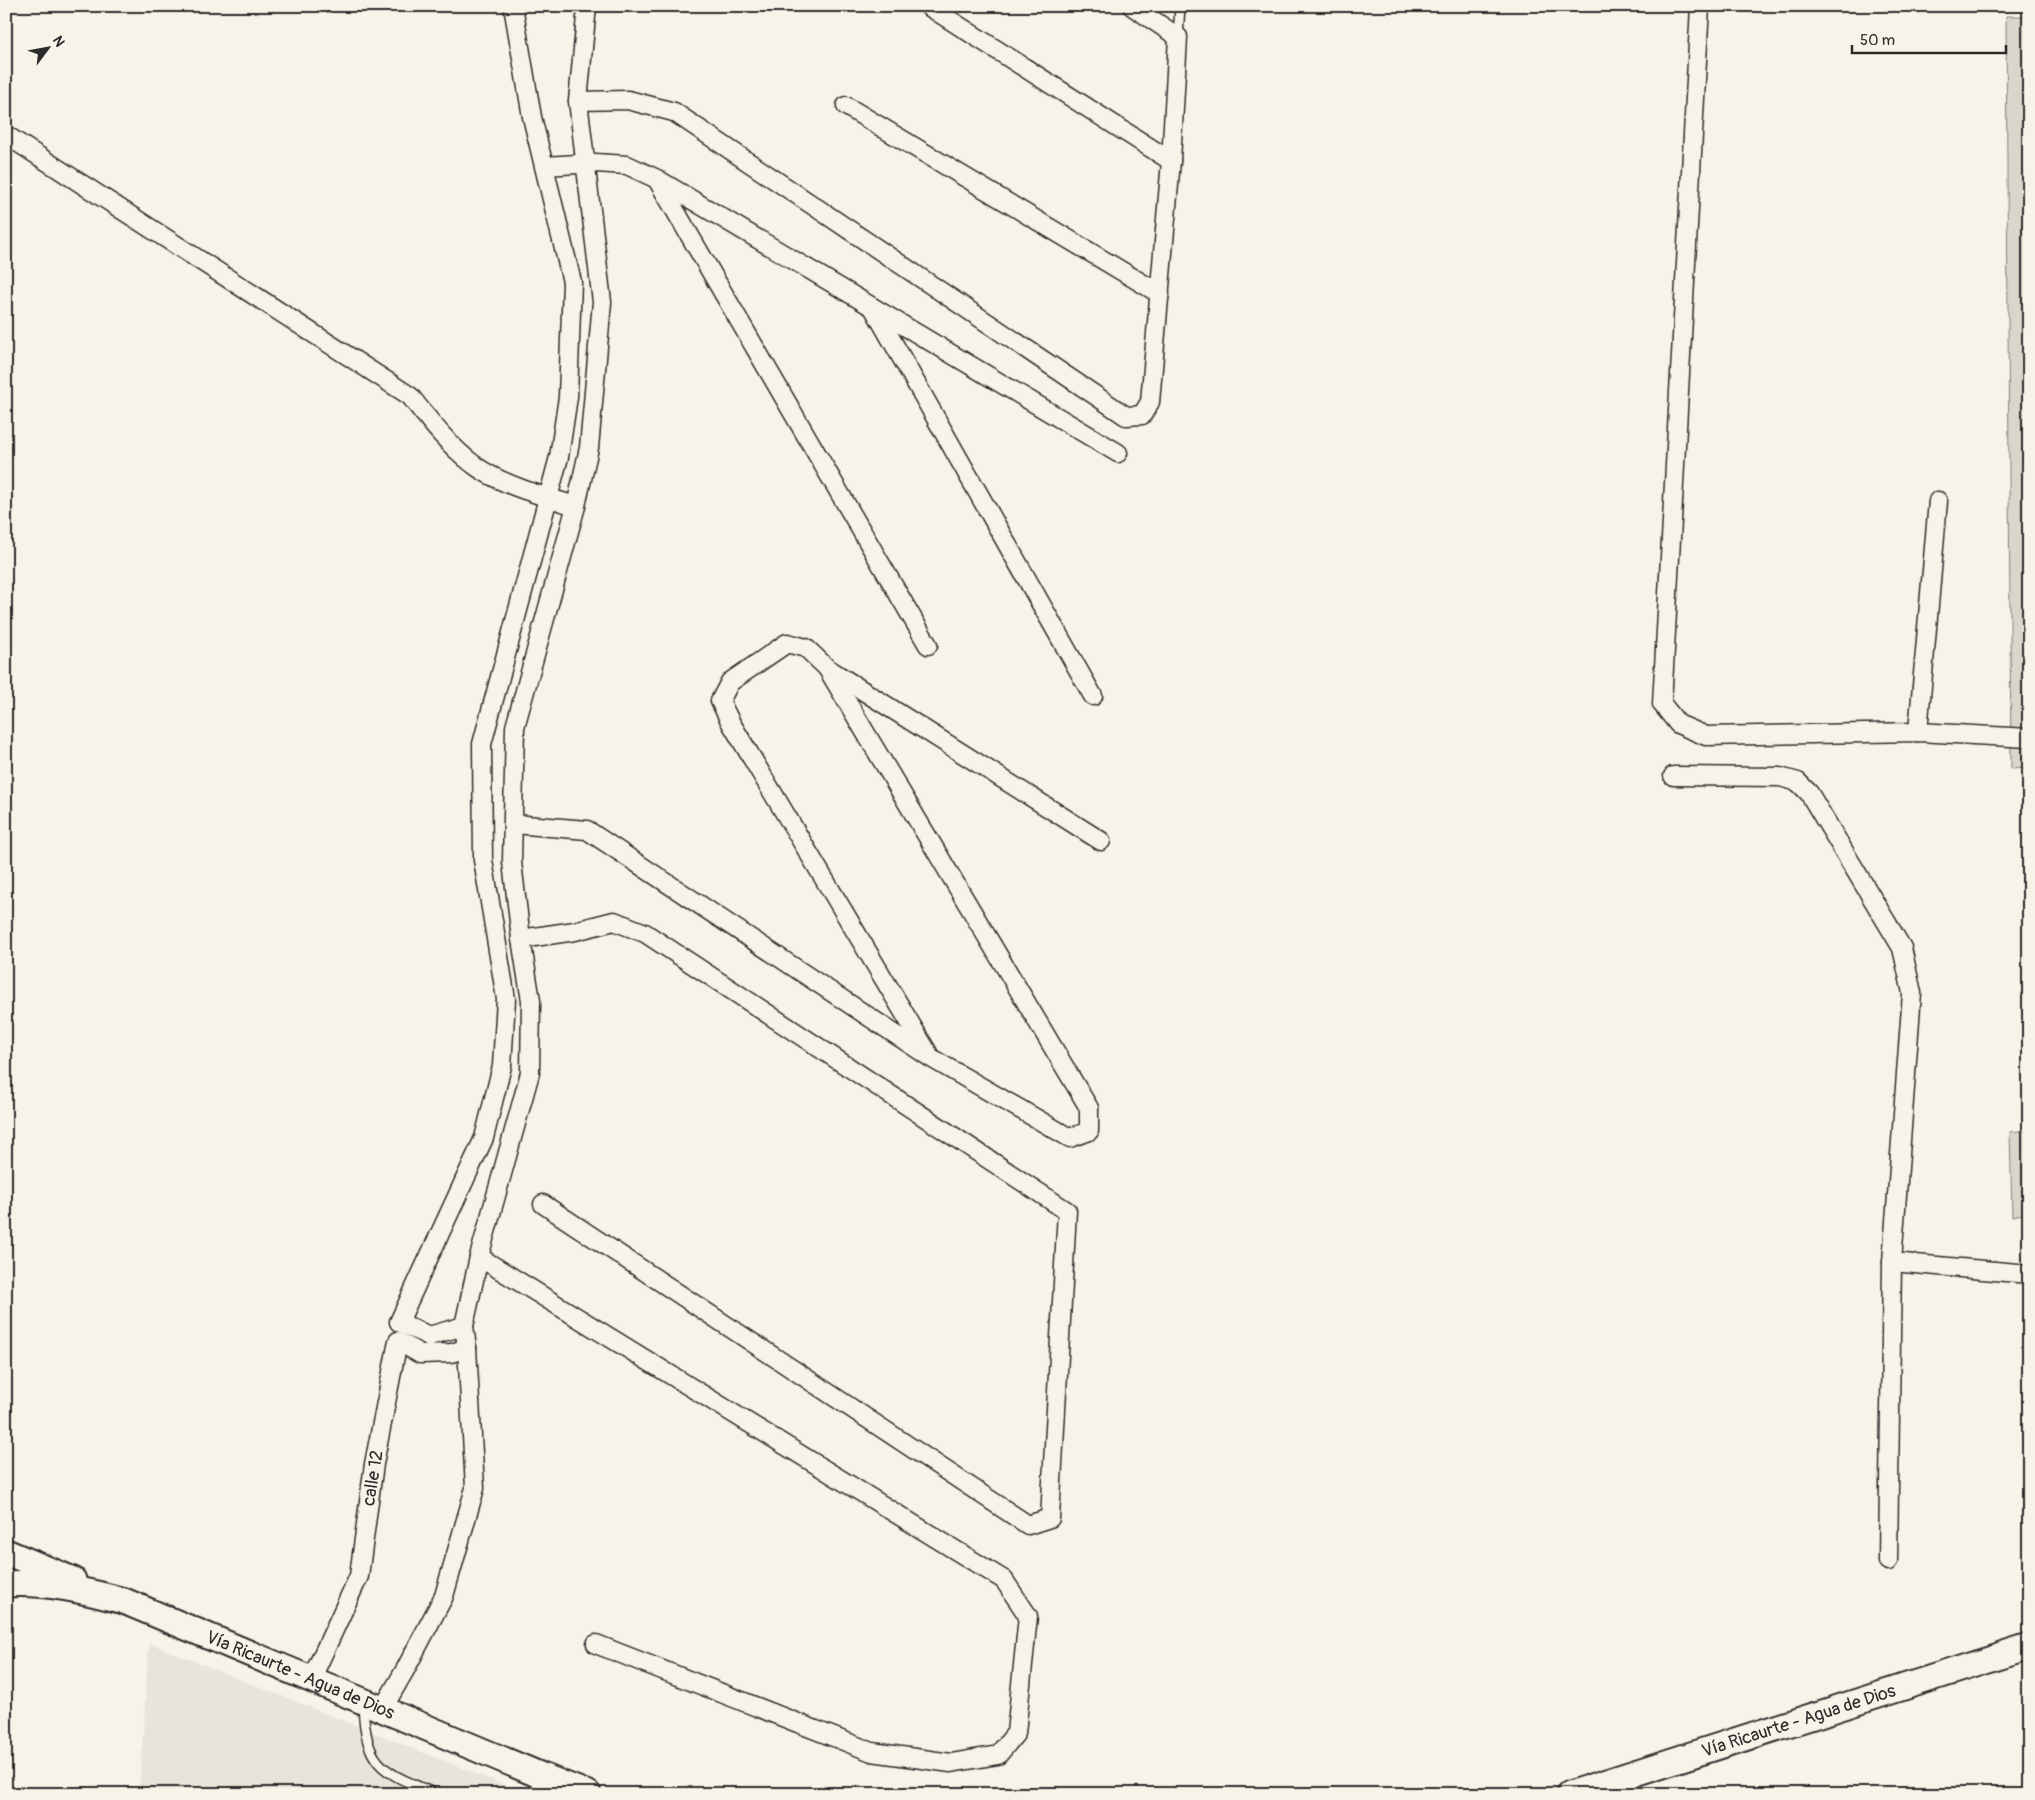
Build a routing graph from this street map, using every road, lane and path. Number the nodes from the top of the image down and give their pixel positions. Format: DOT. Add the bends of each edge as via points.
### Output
graph roads {
  1 [pos="513,6"];
  2 [pos="587,6"];
  3 [pos="928,6"];
  4 [pos="1132,6"];
  5 [pos="1180,6"];
  6 [pos="1700,6"];
  7 [pos="1178,37"];
  8 [pos="578,101"];
  9 [pos="846,106"];
  10 [pos="6,135"];
  11 [pos="1171,162"];
  12 [pos="586,163"];
  13 [pos="544,166"];
  14 [pos="657,179"];
  15 [pos="1160,294"];
  16 [pos="873,308"];
  17 [pos="1118,453"];
  18 [pos="547,498"];
  19 [pos="1938,501"];
  20 [pos="576,506"];
  21 [pos="928,645"];
  22 [pos="827,668"];
  23 [pos="1093,696"];
  24 [pos="1918,732"];
  25 [pos="2029,738"];
  26 [pos="1673,776"];
  27 [pos="514,824"];
  28 [pos="1101,841"];
  29 [pos="483,860"];
  30 [pos="512,862"];
  31 [pos="521,939"];
  32 [pos="506,999"];
  33 [pos="531,1002"];
  34 [pos="931,1058"];
  35 [pos="544,1204"];
  36 [pos="479,1257"];
  37 [pos="1892,1262"];
  38 [pos="2029,1274"];
  39 [pos="464,1326"];
  40 [pos="467,1348"];
  41 [pos="6,1552"];
  42 [pos="1888,1562"];
  43 [pos="6,1584"];
  44 [pos="124,1601"];
  45 [pos="596,1644"];
  46 [pos="2029,1647"];
  47 [pos="311,1680"];
  48 [pos="373,1706"];
  49 [pos="436,1794"];
  50 [pos="588,1794"];
  51 [pos="1570,1794"];
  1 -- 13 [label="street"];
  2 -- 8 [label="street"];
  3 -- 11 [label="street"];
  4 -- 7 [label="street"];
  5 -- 7 [label="lane"];
  6 -- 24 [label="street" via="1662,704 1678,724 1706,736"];
  7 -- 11 [label="street"];
  8 -- 12 [label="street"];
  8 -- 15 [label="street" via="628,100 674,112 1126,416 1142,414 1150,402"];
  9 -- 15 [label="street"];
  10 -- 18 [label="street" via="410,396 473,465"];
  11 -- 15 [label="street"];
  12 -- 13 [label="street"];
  12 -- 14 [label="street" via="627,165"];
  12 -- 20 [label="street" via="602,302 589,448"];
  13 -- 18 [label="street" via="572,282 568,397 559,456"];
  14 -- 16 [label="street"];
  14 -- 21 [label="street"];
  16 -- 17 [label="street"];
  16 -- 23 [label="street"];
  18 -- 20 [label="street"];
  18 -- 29 [label="street" via="482,744"];
  19 -- 24 [label="street"];
  20 -- 27 [label="street" via="515,727"];
  22 -- 28 [label="street"];
  22 -- 34 [label="street" via="806,648 786,642 730,682 720,701"];
  22 -- 34 [label="street" via="1089,1108 1089,1131 1070,1138"];
  24 -- 25 [label="street"];
  26 -- 37 [label="street" via="1780,777 1798,782 1809,793 1902,948 1912,993"];
  27 -- 30 [label="street"];
  27 -- 34 [label="street" via="587,830"];
  29 -- 30 [label="street"];
  29 -- 32 [label="street"];
  30 -- 31 [label="street"];
  31 -- 33 [label="street"];
  31 -- 35 [label="street" via="614,921 645,933 1067,1211 1050,1518 1028,1524"];
  32 -- 33 [label="street"];
  32 -- 39 [label="street" via="502,1066 484,1138 400,1322 429,1336"];
  33 -- 36 [label="street" via="530,1073"];
  36 -- 39 [label="street"];
  36 -- 45 [label="street" via="1004,1580 1028,1616 1016,1733 998,1755 951,1763 872,1752"];
  37 -- 38 [label="street"];
  37 -- 42 [label="street"];
  39 -- 40 [label="street"];
  40 -- 47 [label="street, calle 12" via="451,1353 420,1354 398,1340 374,1464 359,1576"];
  40 -- 48 [label="street" via="475,1488 444,1596 405,1670"];
  41 -- 44 [label="street"];
  43 -- 44 [label="street, Vía Ricaurte - Agua de Dios" via="58,1586"];
  44 -- 47 [label="street, Vía Ricaurte - Agua de Dios"];
  46 -- 51 [label="street, Vía Ricaurte - Agua de Dios"];
  47 -- 48 [label="street, Vía Ricaurte - Agua de Dios"];
  48 -- 49 [label="lane" via="365,1732 373,1757 392,1775"];
  48 -- 50 [label="street, Vía Ricaurte - Agua de Dios"];
}
